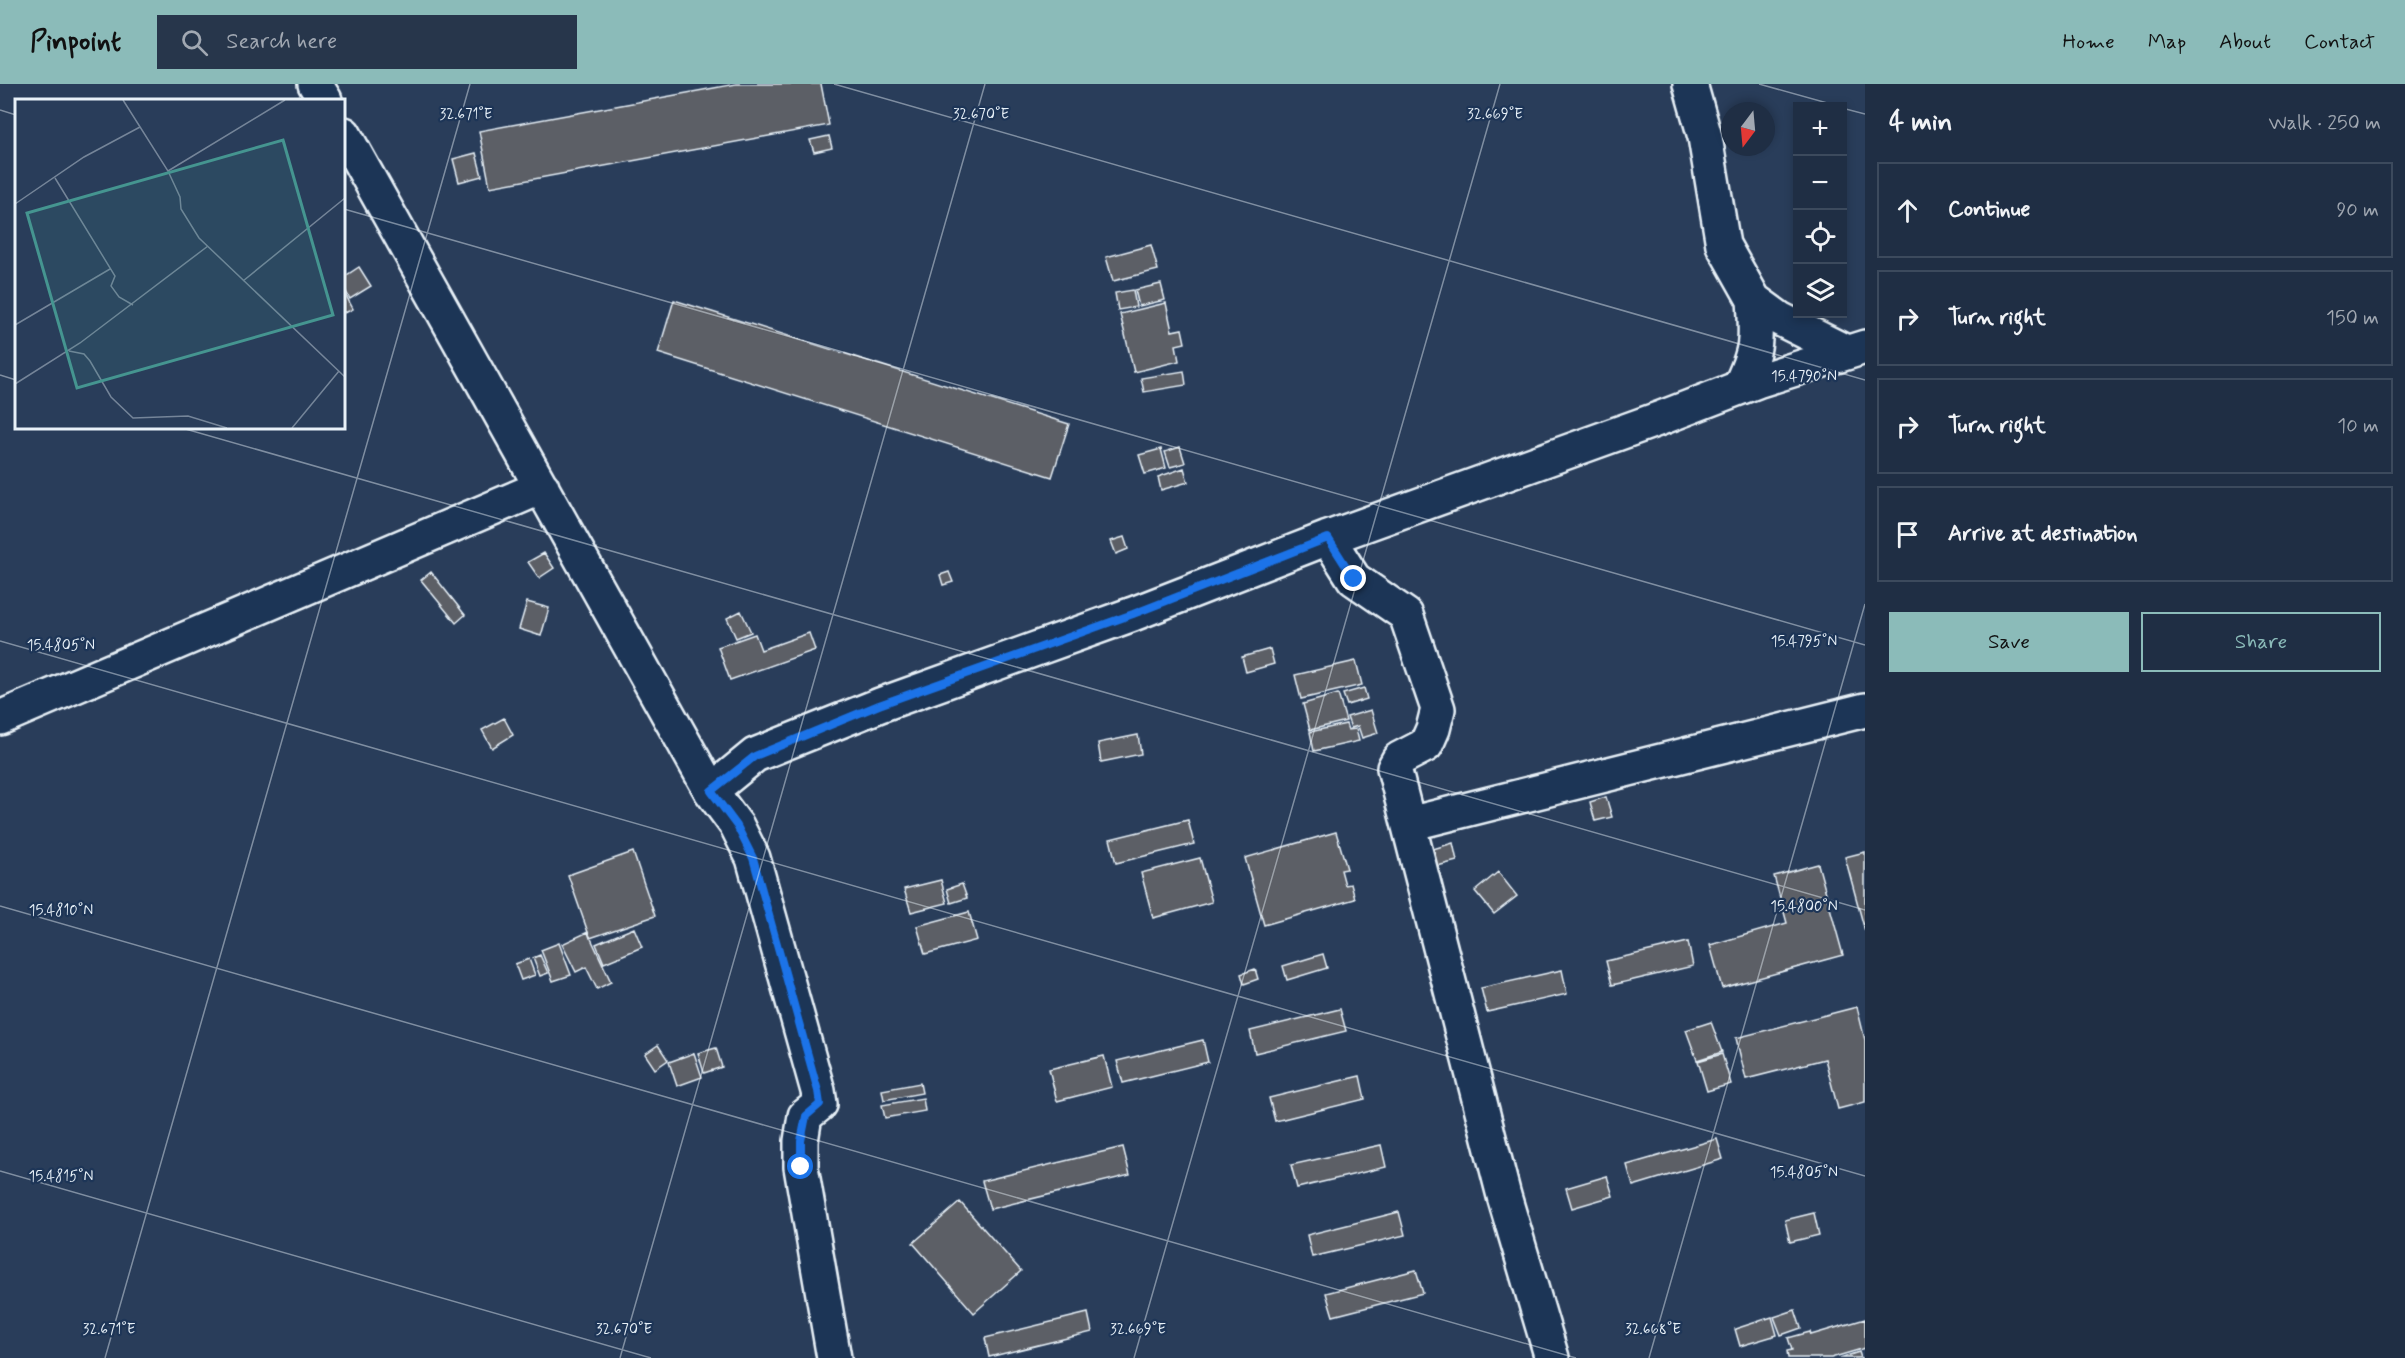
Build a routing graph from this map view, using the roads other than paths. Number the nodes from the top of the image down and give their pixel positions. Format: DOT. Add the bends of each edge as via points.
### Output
graph roads {
  1 [pos="315,84"];
  2 [pos="1690,84"];
  3 [pos="324,99"];
  4 [pos="345,136"];
  5 [pos="1754,300"];
  6 [pos="1855,349"];
  7 [pos="1739,388"];
  8 [pos="542,487"];
  9 [pos="1328,538"];
  10 [pos="1865,710"];
  11 [pos="0,718"];
  12 [pos="711,791"];
  13 [pos="1409,825"];
  14 [pos="834,1358"];
  15 [pos="1552,1358"];
  1 -- 3 [label="street"];
  2 -- 5 [label="street" via="1705,137 1723,245"];
  4 -- 8 [label="street"];
  5 -- 6 [label="street" via="1780,319"];
  5 -- 7 [label="street" via="1753,359"];
  6 -- 7 [label="street"];
  7 -- 9 [label="street"];
  8 -- 11 [label="street"];
  8 -- 12 [label="street"];
  9 -- 12 [label="street" via="1133,614 879,705 755,756"];
  9 -- 13 [label="street" via="1354,579 1406,615 1438,709 1426,745 1399,759 1394,768"];
  10 -- 13 [label="street"];
  12 -- 14 [label="street" via="737,826 753,858 818,1091 820,1104 806,1116 801,1167"];
  13 -- 15 [label="street" via="1504,1196"];
}
